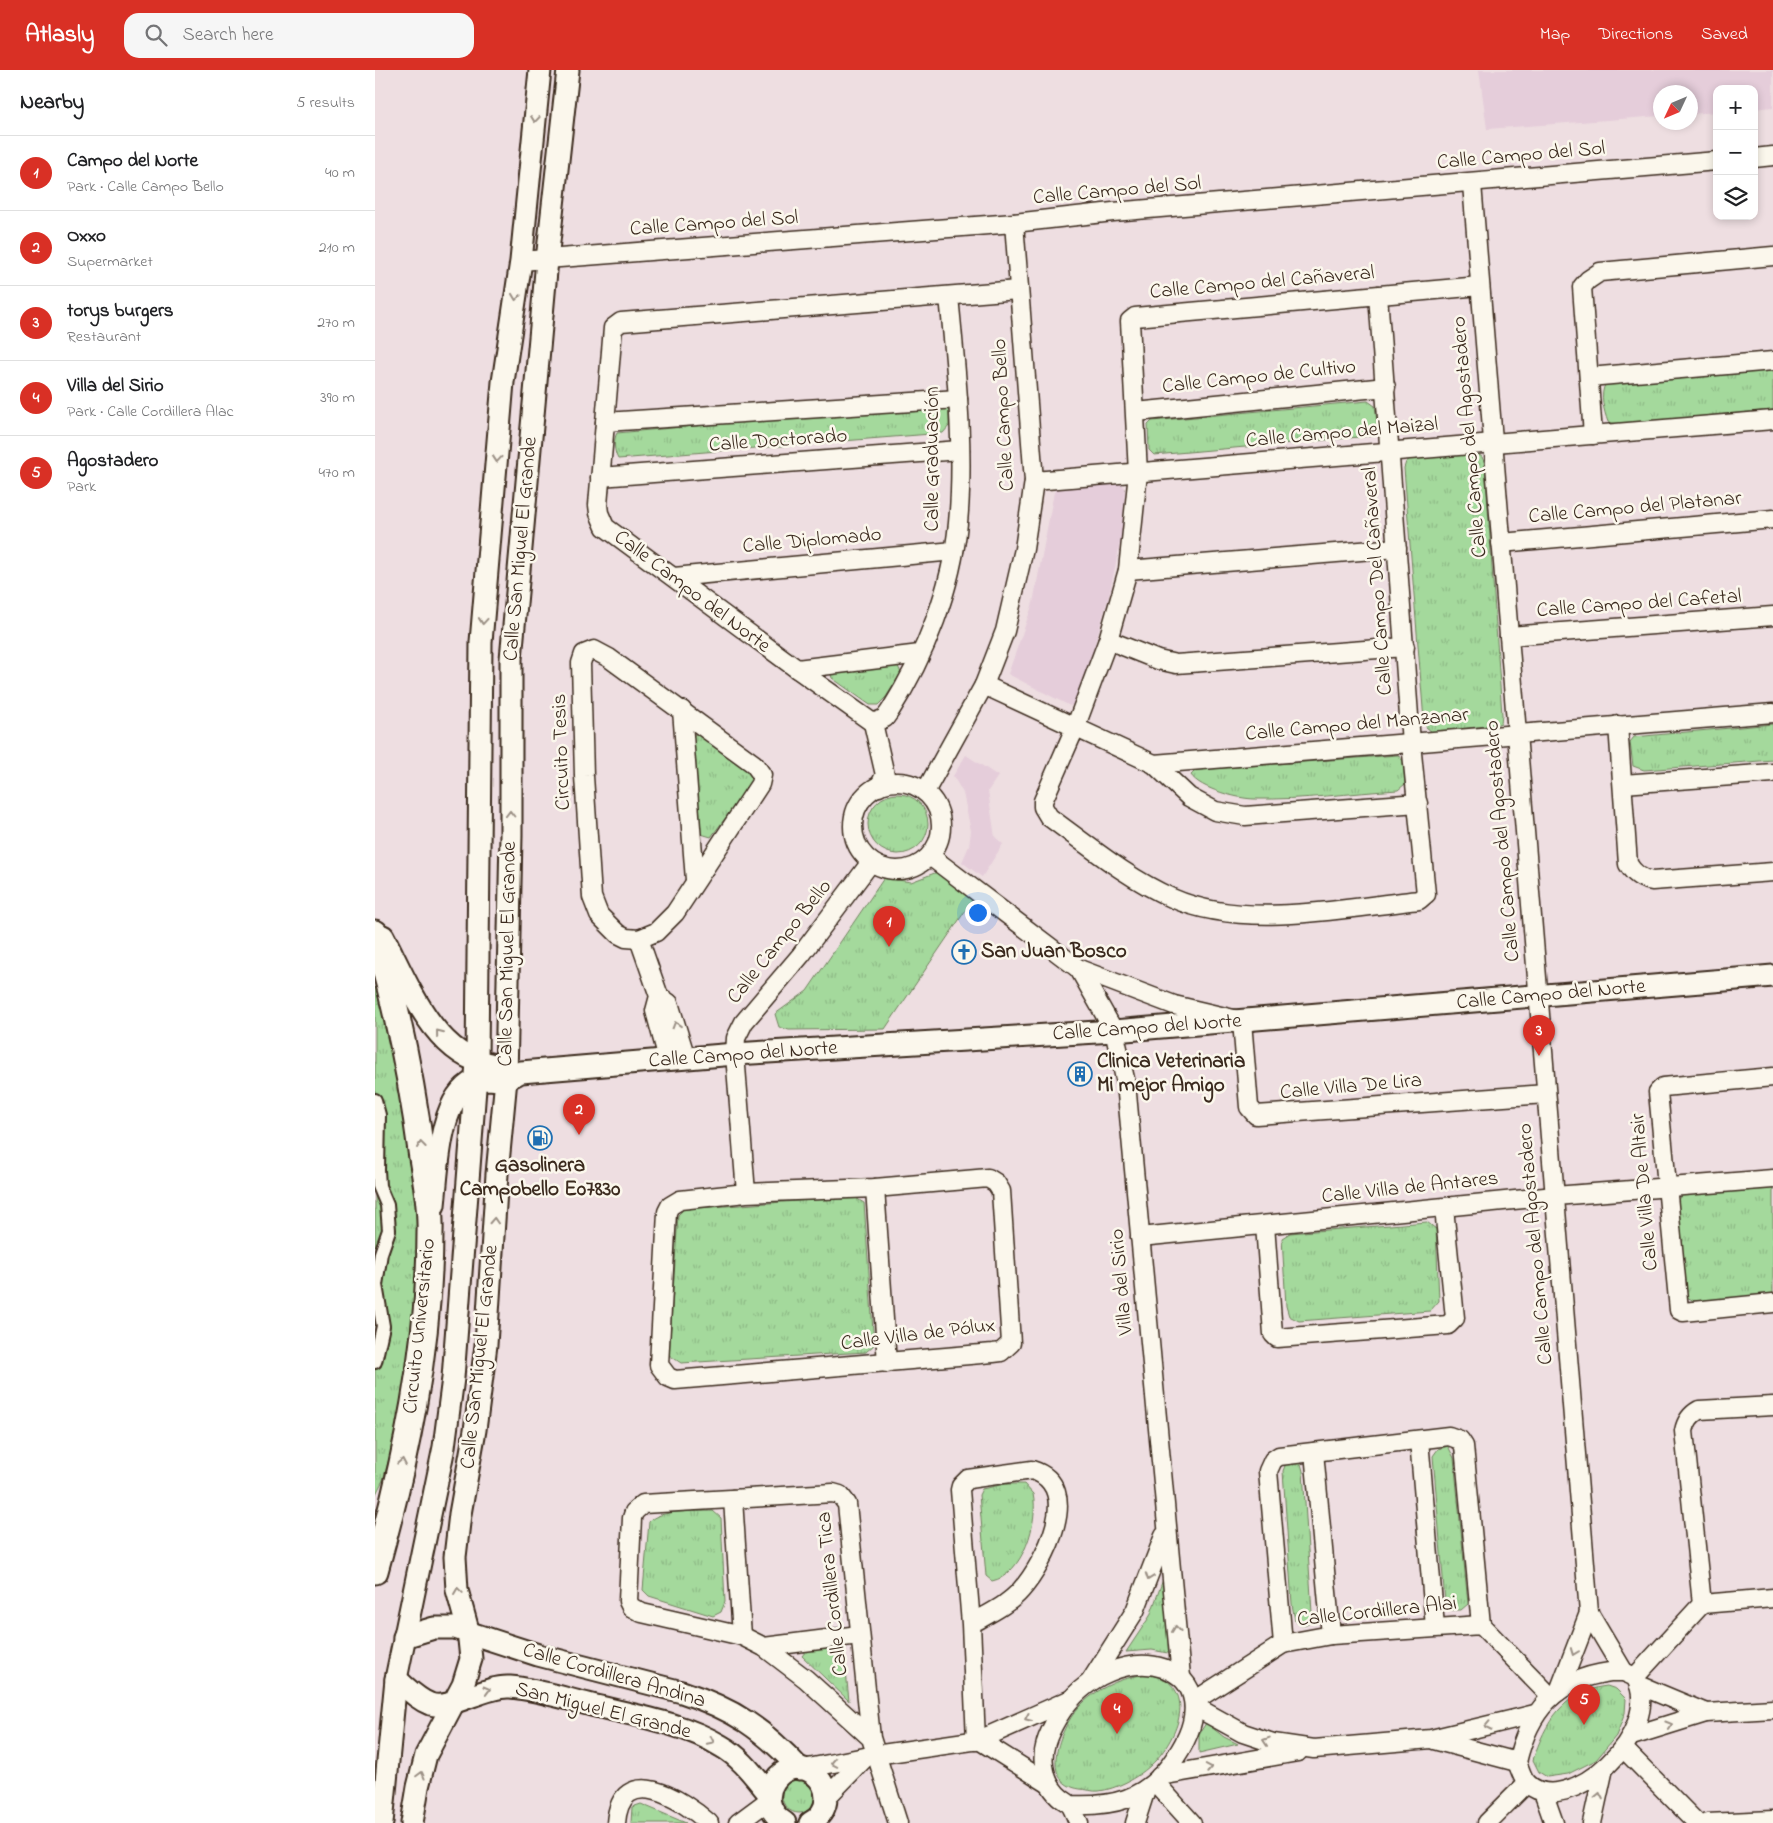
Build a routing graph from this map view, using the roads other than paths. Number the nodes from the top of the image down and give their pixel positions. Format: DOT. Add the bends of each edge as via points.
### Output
graph roads {
  1 [pos="540,70"];
  2 [pos="568,70"];
  3 [pos="1773,156"];
  4 [pos="1758,158"];
  5 [pos="1713,162"];
  6 [pos="1472,184"];
  7 [pos="1013,223"];
  8 [pos="1773,256"];
  9 [pos="547,260"];
  10 [pos="521,261"];
  11 [pos="1480,286"];
  12 [pos="1019,290"];
  13 [pos="1378,295"];
  14 [pos="949,296"];
  15 [pos="1773,361"];
  16 [pos="1589,377"];
  17 [pos="1386,387"];
  18 [pos="958,399"];
  19 [pos="1136,412"];
  20 [pos="1773,420"];
  21 [pos="605,422"];
  22 [pos="1593,435"];
  23 [pos="1493,443"];
  24 [pos="960,450"];
  25 [pos="1391,452"];
  26 [pos="1138,472"];
  27 [pos="599,477"];
  28 [pos="1034,481"];
  29 [pos="1773,519"];
  30 [pos="1501,543"];
  31 [pos="1397,548"];
  32 [pos="954,551"];
  33 [pos="1128,570"];
  34 [pos="674,577"];
  35 [pos="1773,616"];
  36 [pos="1509,636"];
  37 [pos="1108,640"];
  38 [pos="1405,647"];
  39 [pos="920,654"];
  40 [pos="797,669"];
  41 [pos="984,685"];
  42 [pos="682,710"];
  43 [pos="1773,713"];
  44 [pos="877,722"];
  45 [pos="1618,725"];
  46 [pos="1075,728"];
  47 [pos="1517,734"];
  48 [pos="1411,743"];
  49 [pos="1154,764"];
  50 [pos="1773,774"];
  51 [pos="900,782"];
  52 [pos="1623,784"];
  53 [pos="879,786"];
  54 [pos="925,792"];
  55 [pos="1418,803"];
  56 [pos="930,856"];
  57 [pos="871,862"];
  58 [pos="1773,872"];
  59 [pos="695,880"];
  60 [pos="1426,894"];
  61 [pos="375,922"];
  62 [pos="375,933"];
  63 [pos="639,939"];
  64 [pos="1079,969"];
  65 [pos="1773,976"];
  66 [pos="1538,997"];
  67 [pos="1243,1021"];
  68 [pos="1114,1031"];
  69 [pos="735,1054"];
  70 [pos="677,1059"];
  71 [pos="476,1071"];
  72 [pos="511,1072"];
  73 [pos="1773,1076"];
  74 [pos="1546,1094"];
  75 [pos="375,1100"];
  76 [pos="1773,1179"];
  77 [pos="875,1188"];
  78 [pos="1667,1188"];
  79 [pos="746,1193"];
  80 [pos="1555,1196"];
  81 [pos="1444,1208"];
  82 [pos="1265,1225"];
  83 [pos="431,1231"];
  84 [pos="1141,1237"];
  85 [pos="1773,1303"];
  86 [pos="376,1352"];
  87 [pos="887,1363"];
  88 [pos="1773,1406"];
  89 [pos="1419,1440"];
  90 [pos="1314,1452"];
  91 [pos="733,1498"];
  92 [pos="392,1510"];
  93 [pos="375,1529"];
  94 [pos="1166,1531"];
  95 [pos="375,1571"];
  96 [pos="1773,1598"];
  97 [pos="1702,1604"];
  98 [pos="1589,1613"];
  99 [pos="971,1624"];
  100 [pos="1481,1624"];
  101 [pos="1435,1627"];
  102 [pos="468,1630"];
  103 [pos="859,1634"];
  104 [pos="1331,1634"];
  105 [pos="742,1636"];
  106 [pos="404,1638"];
  107 [pos="1283,1644"];
  108 [pos="764,1647"];
  109 [pos="1181,1677"];
  110 [pos="1633,1678"];
  111 [pos="397,1679"];
  112 [pos="1089,1684"];
  113 [pos="1555,1694"];
  114 [pos="1073,1698"];
  115 [pos="453,1702"];
  116 [pos="1194,1704"];
  117 [pos="1773,1709"];
  118 [pos="1707,1713"];
  119 [pos="1535,1714"];
  120 [pos="871,1738"];
  121 [pos="977,1740"];
  122 [pos="1431,1740"];
  123 [pos="1628,1742"];
  124 [pos="1314,1749"];
  125 [pos="870,1757"];
  126 [pos="1517,1762"];
  127 [pos="1604,1768"];
  128 [pos="802,1769"];
  129 [pos="1154,1782"];
  130 [pos="1527,1783"];
  131 [pos="1049,1784"];
  132 [pos="1543,1792"];
  133 [pos="769,1797"];
  134 [pos="826,1800"];
  135 [pos="1070,1805"];
  136 [pos="1771,1821"];
  137 [pos="382,1823"];
  138 [pos="412,1823"];
  139 [pos="616,1823"];
  140 [pos="709,1823"];
  141 [pos="738,1823"];
  142 [pos="784,1823"];
  143 [pos="810,1823"];
  144 [pos="831,1823"];
  145 [pos="898,1823"];
  146 [pos="1079,1823"];
  147 [pos="1135,1823"];
  148 [pos="1192,1823"];
  149 [pos="1487,1823"];
  150 [pos="1555,1823"];
  151 [pos="1592,1823"];
  152 [pos="1697,1823"];
  153 [pos="1707,1823"];
  1 -- 10 [label="street, Calle San Miguel El Grande, one-way"];
  2 -- 9 [label="street, Calle San Miguel El Grande"];
  3 -- 4 [label="street"];
  5 -- 6 [label="street, Calle Campo del Sol"];
  6 -- 7 [label="street, Calle Campo del Sol"];
  6 -- 11 [label="street, Calle Campo del Agostadero"];
  7 -- 9 [label="street, Calle Campo del Sol"];
  7 -- 12 [label="street, Calle Campo Bello"];
  8 -- 16 [label="street" via="1593,275 1582,287"];
  9 -- 10 [label="street, Calle Campo del Sol"];
  72 -- 9 [label="street, Calle San Miguel El Grande, one-way" via="511,659"];
  10 -- 71 [label="street, Calle San Miguel El Grande, one-way" via="503,382 481,642"];
  11 -- 13 [label="street, Calle Campo del Cañaveral"];
  11 -- 23 [label="street, Calle Campo del Agostadero"];
  12 -- 14 [label="street"];
  12 -- 28 [label="street, Calle Campo Bello"];
  13 -- 17 [label="street, Calle Campo Del Cañaveral"];
  13 -- 19 [label="street, Calle Campo del Cañaveral" via="1135,317 1129,324"];
  14 -- 18 [label="street, Calle Graduación"];
  14 -- 21 [label="street, Calle Campo del Norte" via="621,322 616,324 611,334"];
  15 -- 16 [label="street"];
  16 -- 22 [label="street"];
  17 -- 19 [label="street, Calle Campo de Cultivo"];
  17 -- 25 [label="street, Calle Campo Del Cañaveral"];
  18 -- 21 [label="street, Calle Doctorado"];
  18 -- 24 [label="street, Calle Graduación"];
  19 -- 26 [label="street, Calle Campo del Cañaveral"];
  20 -- 22 [label="street, Calle Campo del Maizal"];
  21 -- 27 [label="street, Calle Campo del Norte"];
  22 -- 23 [label="street, Calle Campo del Maizal"];
  23 -- 25 [label="street, Calle Campo del Maizal"];
  23 -- 30 [label="street, Calle Campo del Agostadero"];
  24 -- 27 [label="street, Calle Doctorado"];
  24 -- 32 [label="street, Calle Graduación" via="960,502"];
  25 -- 26 [label="street, Calle Campo del Maizal"];
  25 -- 31 [label="street, Calle Campo Del Cañaveral"];
  26 -- 28 [label="street, Calle Campo del Maizal"];
  26 -- 33 [label="street, Calle Campo del Cañaveral"];
  27 -- 34 [label="street, Calle Campo del Norte" via="599,514 605,527"];
  28 -- 41 [label="street, Calle Campo Bello" via="1013,601"];
  29 -- 30 [label="street, Calle Campo del Platanar"];
  30 -- 36 [label="street, Calle Campo del Agostadero"];
  31 -- 33 [label="street"];
  31 -- 38 [label="street, Calle Campo Del Cañaveral"];
  32 -- 34 [label="street, Calle Diplomado"];
  32 -- 39 [label="street, Calle Graduación" via="942,597"];
  33 -- 37 [label="street, Calle Campo del Cañaveral"];
  34 -- 40 [label="street, Calle Campo del Norte"];
  35 -- 36 [label="street, Calle Campo del Cafetal"];
  36 -- 47 [label="street, Calle Campo del Agostadero"];
  37 -- 38 [label="street" via="1157,660 1176,664"];
  37 -- 46 [label="street, Calle Campo del Cañaveral"];
  38 -- 48 [label="street, Calle Campo Del Cañaveral"];
  39 -- 40 [label="street"];
  39 -- 44 [label="street, Calle Graduación" via="899,696"];
  40 -- 44 [label="street, Calle Campo del Norte"];
  41 -- 46 [label="street"];
  41 -- 54 [label="street, Calle Campo Bello"];
  42 -- 59 [label="street"];
  42 -- 59 [label="street, Circuito Tesis" via="754,764 762,775 760,784"];
  42 -- 63 [label="street, Circuito Tesis" via="599,651 584,654 581,663 584,776 592,897 599,915 610,928 626,938"];
  43 -- 45 [label="street, Calle Campo del Manzanar"];
  44 -- 51 [label="street"];
  44 -- 53 [label="street" via="885,775"];
  45 -- 47 [label="street, Calle Campo del Manzanar"];
  45 -- 52 [label="street"];
  46 -- 49 [label="street"];
  46 -- 60 [label="street, Calle Campo del Cañaveral" via="1043,801 1045,812 1123,872 1173,899 1226,912 1264,915 1419,900"];
  47 -- 48 [label="street, Calle Campo del Manzanar"];
  47 -- 66 [label="street, Calle Campo del Agostadero"];
  48 -- 49 [label="street, Calle Campo del Manzanar"];
  48 -- 55 [label="street, Calle Campo Del Cañaveral"];
  49 -- 55 [label="street" via="1201,804 1229,814 1245,816"];
  50 -- 52 [label="street"];
  51 -- 53 [label="street"];
  51 -- 54 [label="street"];
  52 -- 58 [label="street" via="1628,864 1638,876 1652,881"];
  53 -- 57 [label="street" via="866,795 854,817 856,842"];
  54 -- 56 [label="street" via="940,816 941,830"];
  55 -- 60 [label="street, Calle Campo Del Cañaveral"];
  56 -- 57 [label="street" via="908,869 883,868"];
  56 -- 64 [label="street, Calle Campo del Norte"];
  57 -- 69 [label="street, Calle Campo Bello" via="801,955 744,1022 736,1038"];
  59 -- 63 [label="street, Circuito Tesis" via="675,913 656,932"];
  71 -- 61 [label="street, one-way" via="428,1019"];
  83 -- 62 [label="main road, Circuito Universitario, one-way" via="407,1056"];
  63 -- 70 [label="street" via="659,996 655,1011"];
  64 -- 67 [label="street, Calle Campo del Norte" via="1166,1003"];
  64 -- 68 [label="street, Calle Campo del Norte"];
  65 -- 66 [label="street, Calle Campo del Norte"];
  66 -- 67 [label="street, Calle Campo del Norte"];
  66 -- 74 [label="street, Calle Campo del Agostadero"];
  67 -- 68 [label="street, Calle Campo del Norte"];
  67 -- 74 [label="street, Calle Villa De Lira" via="1249,1107 1262,1117"];
  68 -- 69 [label="street, Calle Campo del Norte"];
  68 -- 84 [label="street, Villa del Sirio" via="1126,1083"];
  69 -- 70 [label="street, Calle Campo del Norte"];
  69 -- 79 [label="street"];
  70 -- 72 [label="street, Calle Campo del Norte"];
  71 -- 72 [label="street, Calle Campo del Norte"];
  71 -- 83 [label="street" via="446,1120"];
  71 -- 106 [label="street, Calle San Miguel El Grande" via="450,1412"];
  102 -- 72 [label="street, Calle San Miguel El Grande, one-way" via="457,1590 455,1557 486,1345 497,1174"];
  73 -- 78 [label="street, Calle Villa De Altair" via="1661,1088 1658,1092"];
  74 -- 80 [label="street, Calle Campo del Agostadero"];
  75 -- 86 [label="street" via="379,1116 379,1178 387,1205 389,1230 376,1285 383,1326"];
  76 -- 78 [label="street, Calle Villa de Antares"];
  77 -- 79 [label="street, Calle Villa de Pólux"];
  77 -- 87 [label="street"];
  77 -- 87 [label="street, Calle Villa de Pólux" via="981,1177 996,1184 1001,1191 1012,1336 1011,1343 1001,1352"];
  78 -- 80 [label="street, Calle Villa de Antares"];
  78 -- 85 [label="street, Calle Villa De Altair" via="1679,1310"];
  79 -- 87 [label="street, Calle Villa de Pólux" via="680,1200 667,1212 659,1365 663,1372 675,1380"];
  80 -- 81 [label="street, Calle Villa de Antares"];
  80 -- 98 [label="street, Calle Campo del Agostadero"];
  81 -- 82 [label="street, Calle Villa de Antares"];
  81 -- 82 [label="street" via="1455,1318 1448,1325 1277,1338 1273,1334"];
  82 -- 84 [label="street, Calle Villa de Antares"];
  92 -- 83 [label="main road, Circuito Universitario, one-way" via="417,1384"];
  84 -- 94 [label="street, Villa del Sirio"];
  88 -- 97 [label="street" via="1699,1410 1685,1425"];
  89 -- 90 [label="street"];
  89 -- 100 [label="street" via="1449,1436 1460,1440 1464,1446"];
  89 -- 101 [label="street"];
  90 -- 104 [label="street"];
  90 -- 107 [label="street" via="1279,1456 1268,1471"];
  91 -- 103 [label="street, Calle Cordillera Tica" via="833,1494 844,1498"];
  91 -- 105 [label="street"];
  91 -- 105 [label="street, Calle Cordillera Tica" via="643,1504 638,1508 632,1518 628,1602 642,1613"];
  92 -- 93 [label="main road"];
  92 -- 95 [label="main road, Circuito Universitario"];
  109 -- 94 [label="street, Villa del Sirio, one-way"];
  94 -- 112 [label="street, one-way" via="1135,1611"];
  96 -- 97 [label="street"];
  97 -- 110 [label="street"];
  98 -- 110 [label="street"];
  98 -- 113 [label="street, one-way"];
  99 -- 99 [label="street" via="961,1486 968,1479 1031,1470 1039,1472 1047,1477 1057,1495 1056,1521 1046,1554 1020,1591"];
  99 -- 121 [label="street"];
  100 -- 101 [label="street, Calle Cordillera Alai"];
  100 -- 113 [label="street, Calle Cordillera Alai"];
  101 -- 104 [label="street, Calle Cordillera Alai"];
  102 -- 106 [label="street" via="434,1628"];
  102 -- 115 [label="street, Calle San Miguel El Grande" via="471,1659 463,1685"];
  102 -- 128 [label="street, Calle Cordillera Andina" via="520,1650 704,1699 767,1735"];
  103 -- 108 [label="street"];
  103 -- 120 [label="street, Calle Cordillera Tica"];
  104 -- 107 [label="street, Calle Cordillera Alai"];
  105 -- 108 [label="street, Calle Cordillera Tica"];
  106 -- 111 [label="street, Calle San Miguel El Grande"];
  107 -- 116 [label="street, Calle Cordillera Alai"];
  108 -- 120 [label="street, Calle Cordillera Tica" via="806,1679"];
  109 -- 112 [label="street" via="1155,1664 1137,1664 1116,1669"];
  109 -- 116 [label="street"];
  110 -- 113 [label="street" via="1594,1674"];
  110 -- 118 [label="street"];
  110 -- 123 [label="street" via="1641,1705"];
  111 -- 115 [label="street, San Miguel El Grande" via="433,1705"];
  111 -- 137 [label="street, Calle San Miguel El Grande"];
  112 -- 114 [label="street"];
  113 -- 119 [label="street"];
  114 -- 121 [label="street, one-way"];
  114 -- 131 [label="street" via="1048,1734 1043,1755"];
  115 -- 133 [label="street, San Miguel El Grande, one-way" via="485,1690 511,1687 679,1728 722,1746 745,1765"];
  138 -- 115 [label="street, Calle San Miguel El Grande, one-way" via="426,1755"];
  124 -- 116 [label="street, one-way" via="1273,1743 1243,1733"];
  116 -- 129 [label="street" via="1190,1730 1182,1747"];
  117 -- 118 [label="street"];
  123 -- 118 [label="street, one-way"];
  119 -- 122 [label="street, one-way"];
  119 -- 126 [label="street"];
  120 -- 125 [label="street, Calle Cordillera Tica"];
  121 -- 125 [label="street"];
  121 -- 131 [label="street"];
  122 -- 124 [label="street"];
  122 -- 126 [label="street"];
  123 -- 127 [label="street"];
  123 -- 152 [label="street"];
  129 -- 124 [label="street, one-way"];
  125 -- 128 [label="street, one-way"];
  125 -- 134 [label="street"];
  125 -- 145 [label="street, Calle Cordillera Tica" via="891,1796"];
  126 -- 130 [label="street"];
  127 -- 132 [label="street" via="1573,1787"];
  151 -- 127 [label="street, one-way"];
  128 -- 133 [label="street" via="782,1773 773,1782"];
  128 -- 134 [label="street, Calle Cordillera Andina" via="823,1783"];
  129 -- 135 [label="street" via="1122,1802"];
  129 -- 147 [label="street"];
  129 -- 148 [label="street"];
  130 -- 132 [label="street"];
  130 -- 149 [label="street"];
  131 -- 135 [label="street"];
  132 -- 150 [label="street"];
  133 -- 141 [label="street"];
  133 -- 142 [label="street, San Miguel El Grande" via="773,1813"];
  134 -- 143 [label="street" via="819,1816"];
  134 -- 144 [label="street"];
  135 -- 146 [label="street"];
  136 -- 153 [label="street"];
  139 -- 140 [label="street" via="621,1800 633,1790 641,1789 670,1797"];
}
